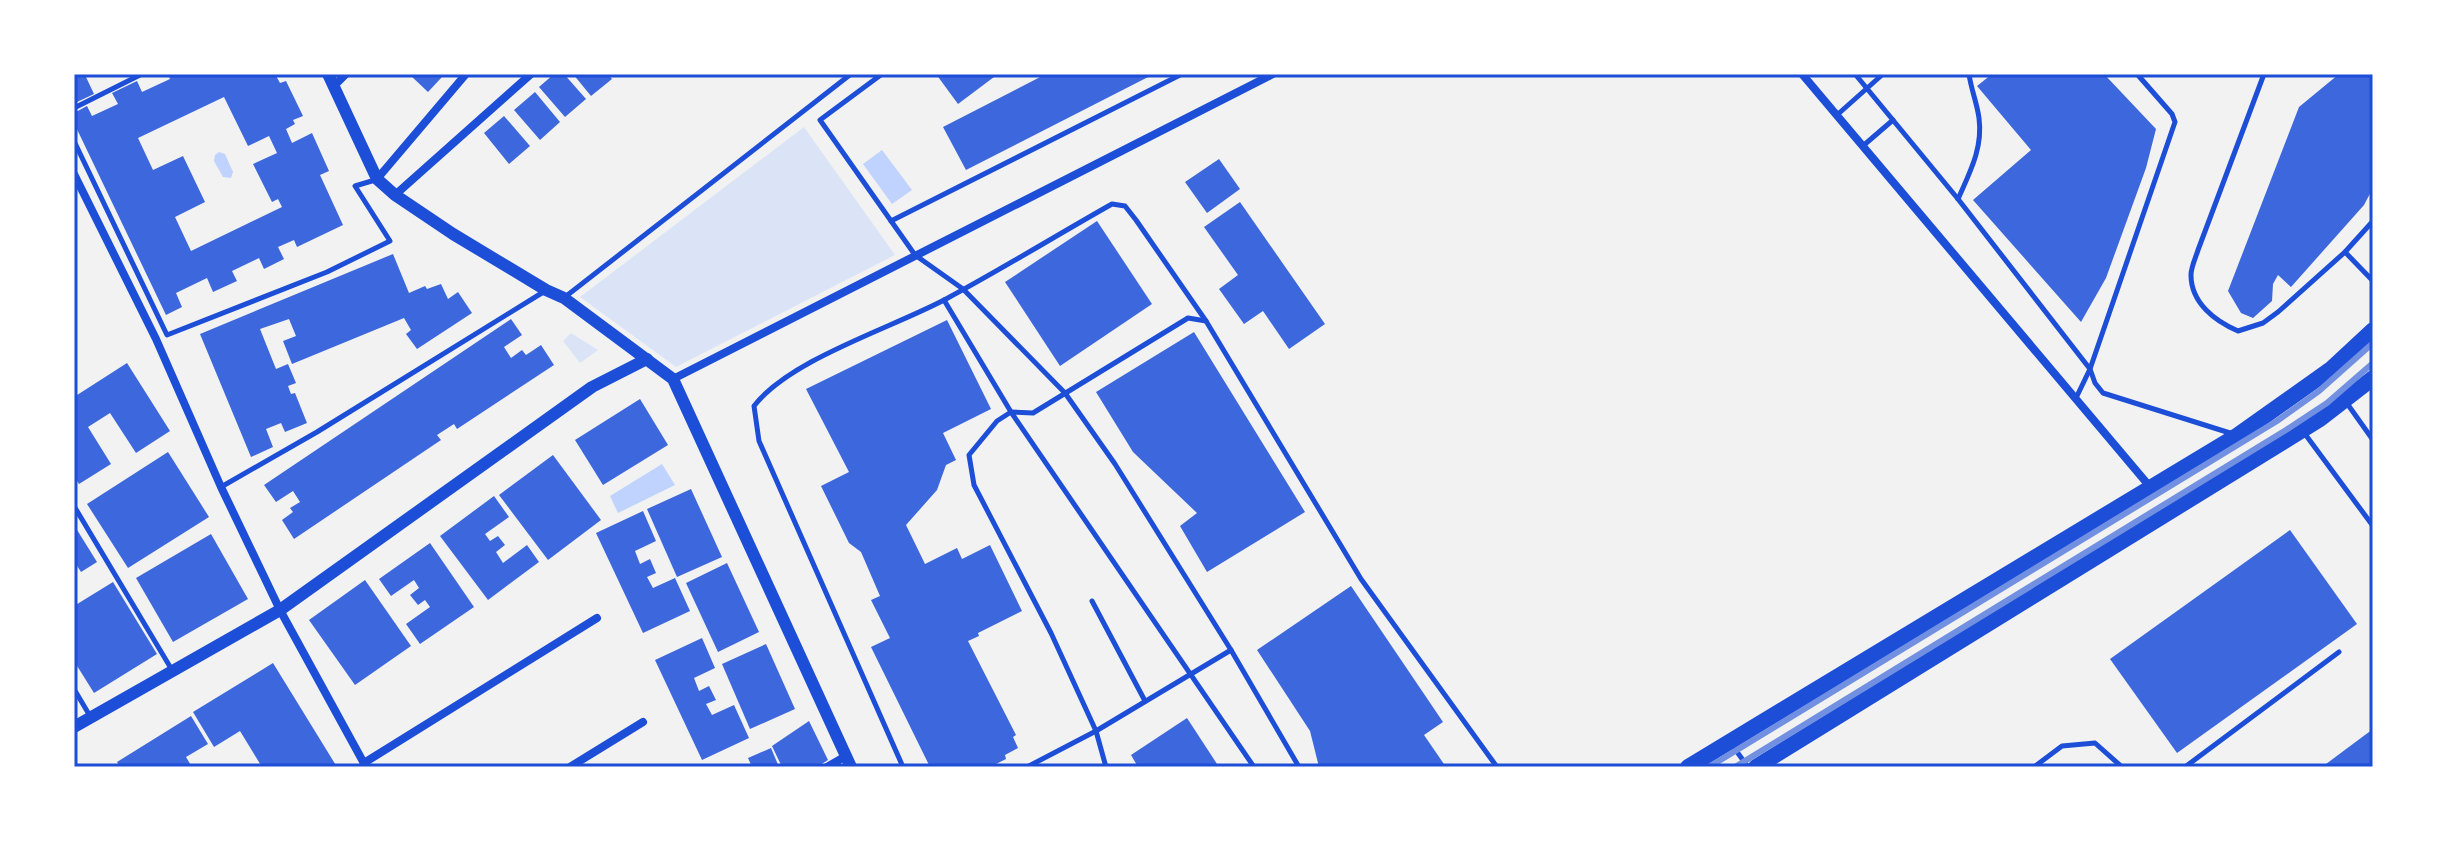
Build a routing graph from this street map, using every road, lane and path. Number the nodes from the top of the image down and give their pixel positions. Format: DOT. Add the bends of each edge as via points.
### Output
graph roads {
  1 [pos="142,74"];
  2 [pos="346,74"];
  3 [pos="466,74"];
  4 [pos="531,74"];
  5 [pos="851,74"];
  6 [pos="882,74"];
  7 [pos="1182,74"];
  8 [pos="1273,74"];
  9 [pos="1802,74"];
  10 [pos="1855,74"];
  11 [pos="1883,74"];
  12 [pos="1969,74"];
  13 [pos="2137,74"];
  14 [pos="2264,74"];
  15 [pos="331,80"];
  16 [pos="1867,89"];
  17 [pos="74,108"];
  18 [pos="1837,115"];
  19 [pos="1893,120"];
  20 [pos="74,141"];
  21 [pos="1863,146"];
  22 [pos="74,174"];
  23 [pos="377,179"];
  24 [pos="395,195"];
  25 [pos="1958,199"];
  26 [pos="891,221"];
  27 [pos="2373,221"];
  28 [pos="2345,252"];
  29 [pos="915,255"];
  30 [pos="2373,281"];
  31 [pos="963,289"];
  32 [pos="546,290"];
  33 [pos="564,298"];
  34 [pos="944,300"];
  35 [pos="1206,321"];
  36 [pos="2373,330"];
  37 [pos="647,359"];
  38 [pos="2090,369"];
  39 [pos="2373,378"];
  40 [pos="673,379"];
  41 [pos="1065,393"];
  42 [pos="2076,398"];
  43 [pos="2345,401"];
  44 [pos="1011,412"];
  45 [pos="2302,430"];
  46 [pos="2238,435"];
  47 [pos="2373,440"];
  48 [pos="221,487"];
  49 [pos="2151,488"];
  50 [pos="74,506"];
  51 [pos="2373,526"];
  52 [pos="1092,601"];
  53 [pos="280,610"];
  54 [pos="597,618"];
  55 [pos="1231,650"];
  56 [pos="2339,652"];
  57 [pos="173,671"];
  58 [pos="1191,674"];
  59 [pos="74,689"];
  60 [pos="1145,701"];
  61 [pos="91,717"];
  62 [pos="643,722"];
  63 [pos="74,727"];
  64 [pos="1096,731"];
  65 [pos="1730,742"];
  66 [pos="848,761"];
  67 [pos="365,765"];
  68 [pos="570,767"];
  69 [pos="827,767"];
  70 [pos="903,767"];
  71 [pos="1027,767"];
  72 [pos="1106,767"];
  73 [pos="1254,767"];
  74 [pos="1299,767"];
  75 [pos="1497,767"];
  76 [pos="1688,767"];
  77 [pos="1748,767"];
  78 [pos="1756,767"];
  79 [pos="2034,767"];
  80 [pos="2122,767"];
  81 [pos="2185,767"];
  1 -- 17 [label="lane"];
  2 -- 15 [label="street"];
  3 -- 23 [label="street"];
  4 -- 24 [label="street"];
  5 -- 33 [label="lane"];
  6 -- 26 [label="lane" via="820,120"];
  7 -- 26 [label="lane"];
  8 -- 29 [label="street"];
  9 -- 18 [label="street"];
  10 -- 16 [label="lane"];
  11 -- 16 [label="lane"];
  12 -- 25 [label="lane" via="1979,142"];
  13 -- 38 [label="lane" via="2175,122"];
  14 -- 28 [label="lane" via="2198,250 2191,275 2197,298 2216,321 2238,331 2263,323"];
  15 -- 23 [label="street"];
  16 -- 18 [label="lane"];
  16 -- 19 [label="lane"];
  18 -- 21 [label="street"];
  19 -- 21 [label="lane"];
  19 -- 25 [label="lane"];
  20 -- 23 [label="lane" via="167,335 327,272 390,241 355,186"];
  21 -- 42 [label="street"];
  22 -- 48 [label="street"];
  23 -- 24 [label="street"];
  24 -- 32 [label="street"];
  25 -- 38 [label="lane"];
  26 -- 29 [label="lane"];
  27 -- 28 [label="lane"];
  28 -- 30 [label="lane"];
  29 -- 31 [label="lane"];
  29 -- 40 [label="street"];
  31 -- 34 [label="lane"];
  31 -- 35 [label="lane" via="1112,204 1125,206"];
  31 -- 41 [label="lane"];
  32 -- 33 [label="street"];
  32 -- 48 [label="lane"];
  33 -- 37 [label="street"];
  34 -- 44 [label="lane"];
  34 -- 70 [label="lane" via="796,371 765,390 754,406 759,441"];
  35 -- 41 [label="lane" via="1188,318"];
  35 -- 75 [label="lane" via="1361,579"];
  36 -- 46 [label="main road" via="2321,377"];
  37 -- 40 [label="street"];
  37 -- 53 [label="street" via="592,387"];
  38 -- 42 [label="lane"];
  38 -- 46 [label="lane" via="2103,393"];
  39 -- 43 [label="main road"];
  40 -- 66 [label="street"];
  41 -- 44 [label="lane" via="1033,413"];
  41 -- 55 [label="lane"];
  42 -- 49 [label="street"];
  43 -- 45 [label="main road"];
  43 -- 47 [label="lane"];
  44 -- 58 [label="lane"];
  44 -- 64 [label="lane" via="969,455 974,485"];
  45 -- 51 [label="lane"];
  45 -- 78 [label="main road"];
  46 -- 49 [label="main road"];
  48 -- 53 [label="street"];
  49 -- 65 [label="main road"];
  50 -- 57 [label="lane"];
  52 -- 60 [label="lane"];
  53 -- 57 [label="street"];
  53 -- 67 [label="street"];
  54 -- 67 [label="street"];
  55 -- 58 [label="lane"];
  55 -- 74 [label="lane"];
  56 -- 81 [label="lane"];
  57 -- 61 [label="street"];
  58 -- 60 [label="lane"];
  58 -- 73 [label="lane"];
  59 -- 61 [label="lane"];
  60 -- 64 [label="lane"];
  61 -- 63 [label="street"];
  62 -- 68 [label="street"];
  64 -- 71 [label="lane"];
  64 -- 72 [label="lane"];
  65 -- 76 [label="main road"];
  65 -- 77 [label="lane"];
  66 -- 69 [label="street"];
  79 -- 80 [label="lane" via="2062,746 2095,743"];
}
